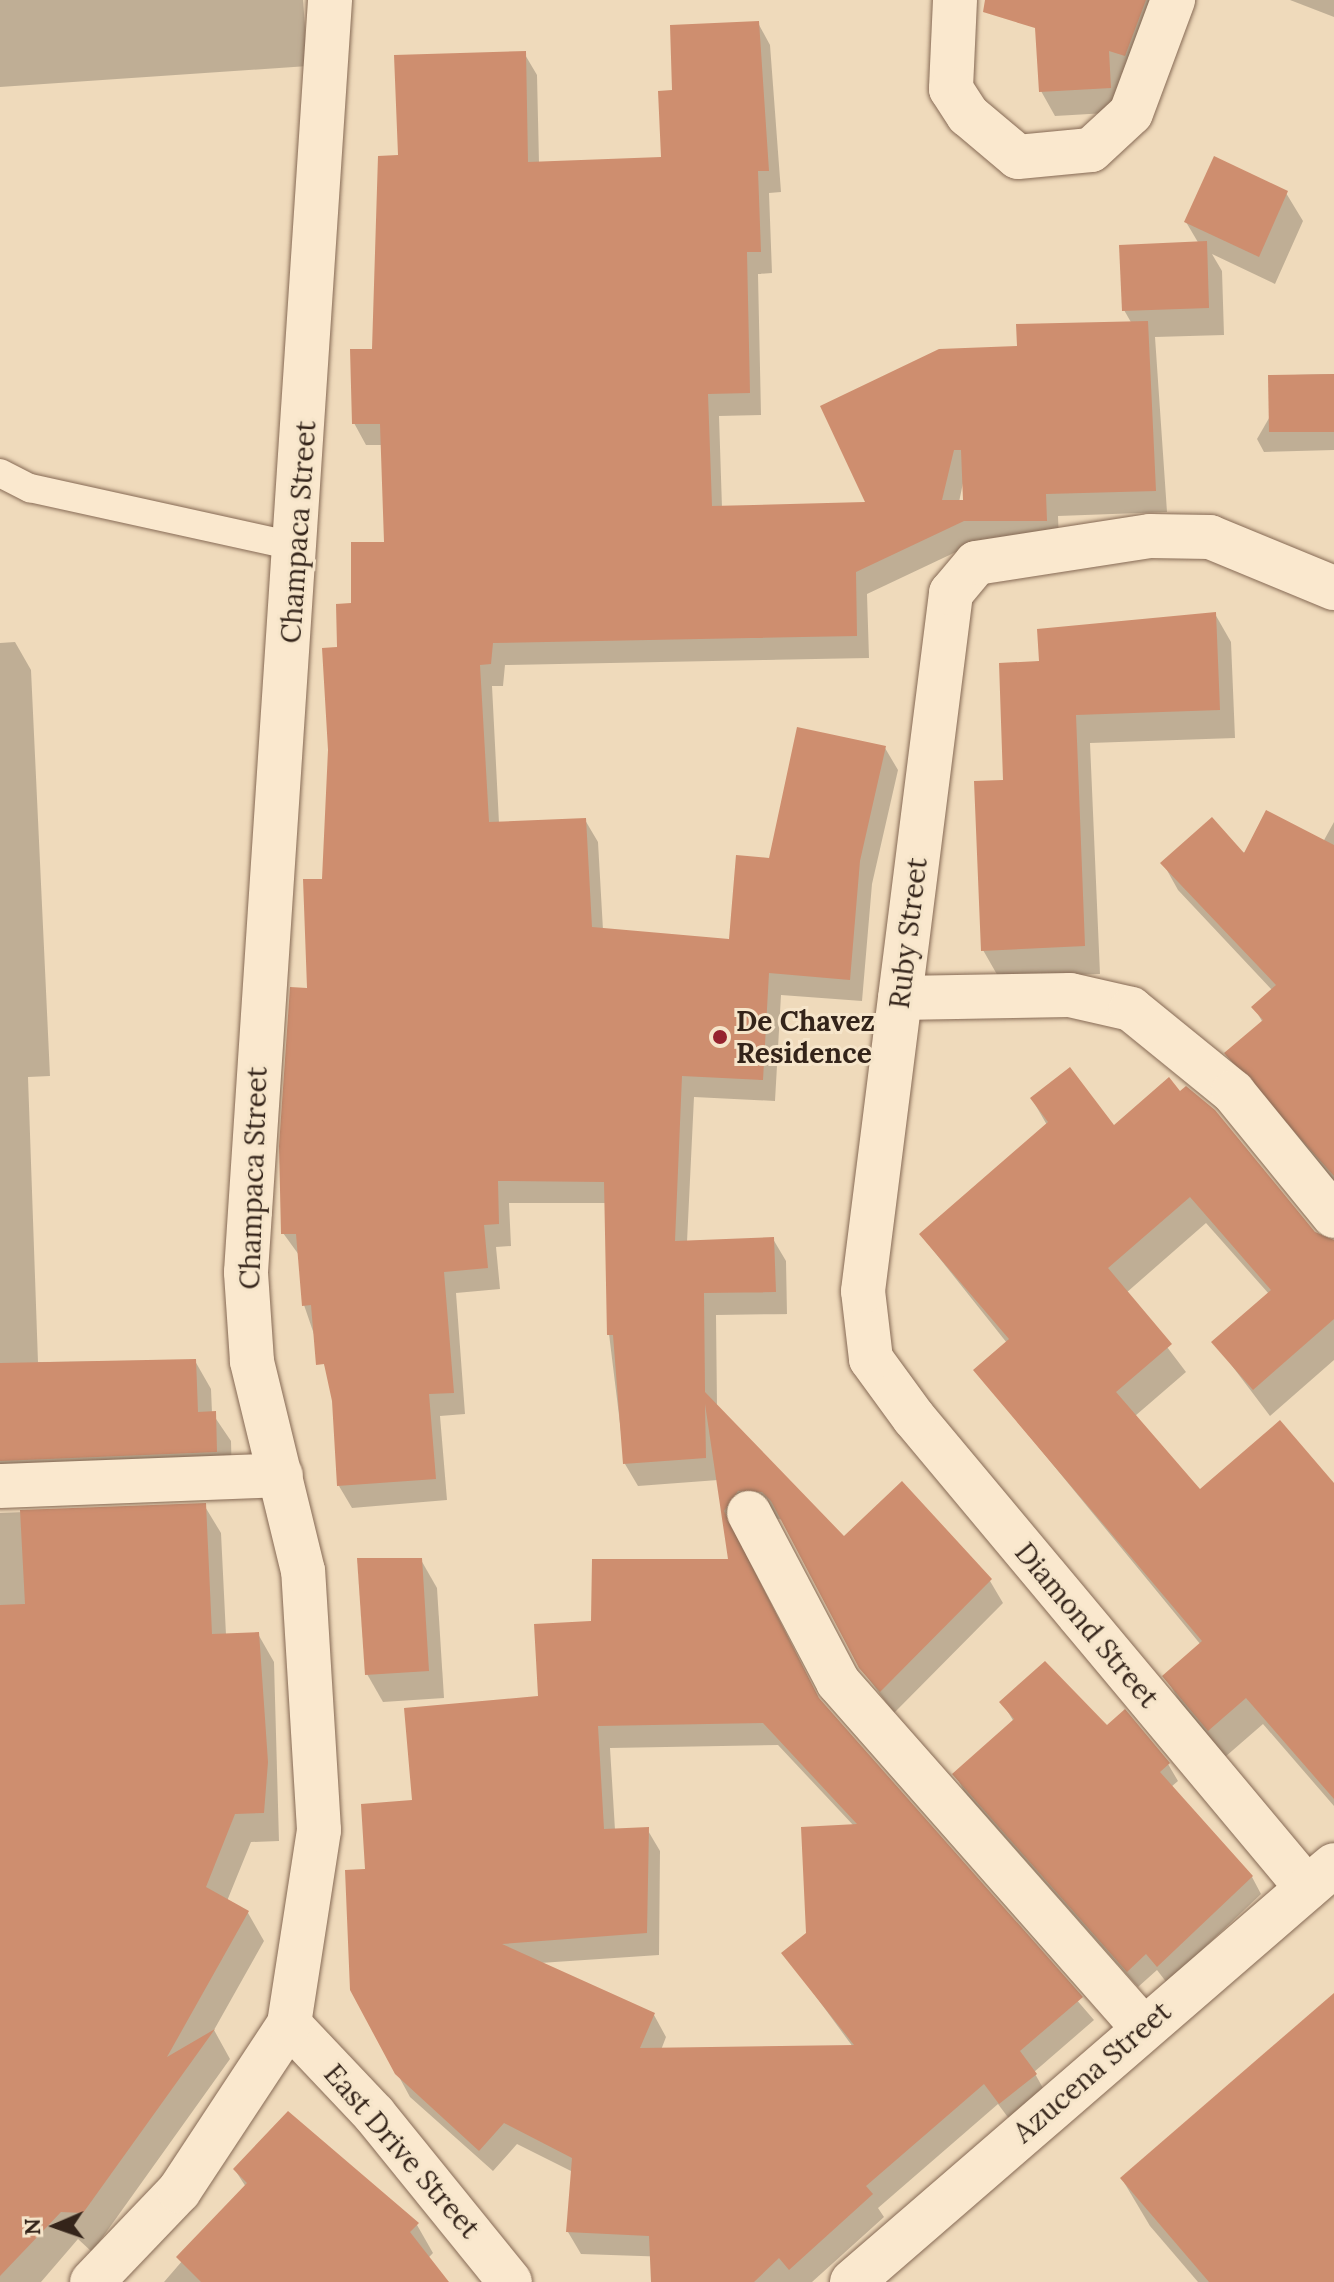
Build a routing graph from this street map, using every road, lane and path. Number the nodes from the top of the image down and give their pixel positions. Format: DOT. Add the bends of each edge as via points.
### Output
graph roads {
  1 [pos="330,0"];
  2 [pos="955,0"];
  3 [pos="1173,0"];
  4 [pos="0,473"];
  5 [pos="298,547"];
  6 [pos="1334,588"];
  7 [pos="900,998"];
  8 [pos="1334,1216"];
  9 [pos="871,1359"];
  10 [pos="281,1475"];
  11 [pos="0,1486"];
  12 [pos="749,1513"];
  13 [pos="1321,1877"];
  14 [pos="289,2024"];
  15 [pos="1142,2027"];
  16 [pos="92,2282"];
  17 [pos="510,2282"];
  18 [pos="852,2282"];
  1 -- 5 [label="street, Champaca Street"];
  2 -- 3 [label="street" via="951,89 968,115 1018,157 1091,150 1131,113"];
  4 -- 5 [label="lane" via="30,488"];
  5 -- 10 [label="street, Champaca Street" via="247,1185 252,1361"];
  6 -- 7 [label="street, Ruby Street" via="1210,537 1150,536 976,563 951,593"];
  7 -- 8 [label="street" via="1070,995 1131,1009 1233,1092"];
  7 -- 9 [label="street, Ruby Street" via="863,1291"];
  9 -- 13 [label="street, Diamond Street"];
  10 -- 11 [label="street"];
  10 -- 14 [label="street, Champaca Street" via="303,1571 319,1830"];
  12 -- 15 [label="street" via="838,1682"];
  13 -- 15 [label="street, Azucena Street"];
  14 -- 16 [label="street, Champaca Street" via="179,2191"];
  14 -- 17 [label="street, East Drive Street" via="374,2114"];
  15 -- 18 [label="street, Azucena Street"];
}
